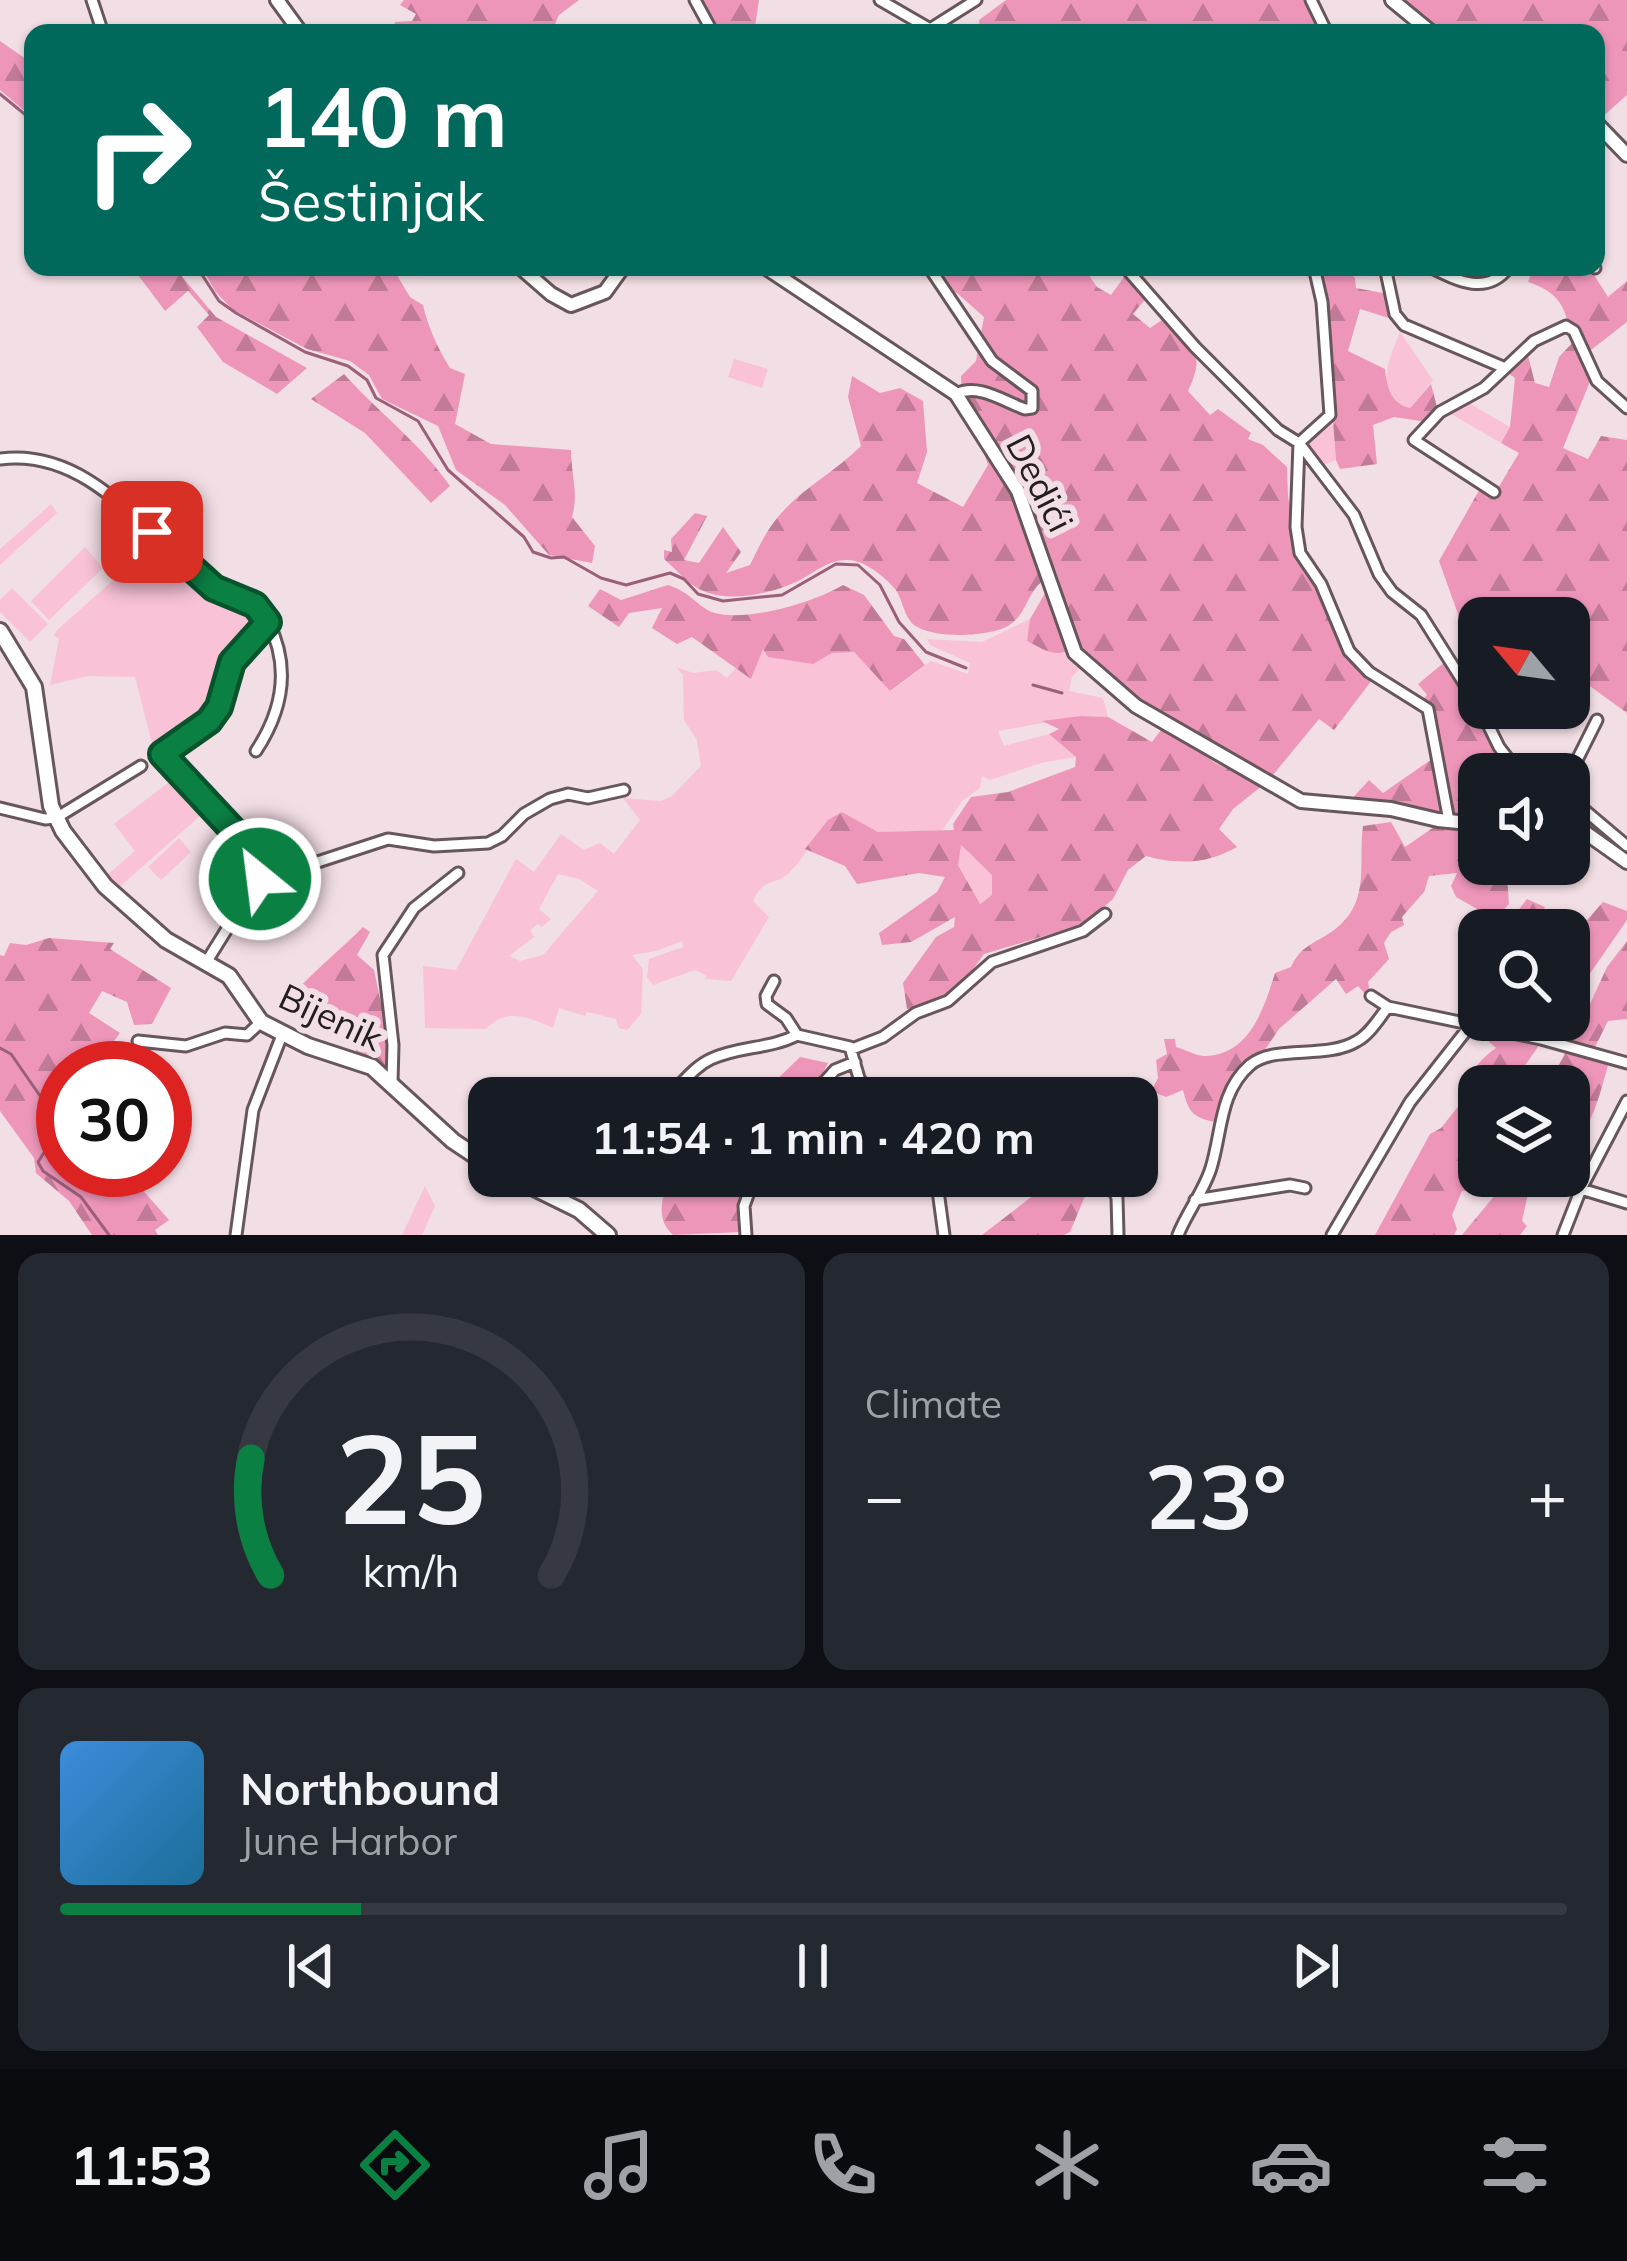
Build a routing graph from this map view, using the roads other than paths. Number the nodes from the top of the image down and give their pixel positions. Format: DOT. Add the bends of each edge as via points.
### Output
graph roads {
  1 [pos="880,0"];
  2 [pos="976,0"];
  3 [pos="1392,0"];
  4 [pos="921,24"];
  5 [pos="938,24"];
  6 [pos="1421,24"];
  7 [pos="1605,132"];
  8 [pos="1627,155"];
  9 [pos="530,276"];
  10 [pos="617,276"];
  11 [pos="779,276"];
  12 [pos="935,276"];
  13 [pos="1133,276"];
  14 [pos="1316,276"];
  15 [pos="1386,276"];
  16 [pos="1454,276"];
  17 [pos="1501,276"];
  18 [pos="1505,368"];
  19 [pos="956,394"];
  20 [pos="1627,408"];
  21 [pos="1299,442"];
  22 [pos="0,459"];
  23 [pos="1493,492"];
  24 [pos="268,622"];
  25 [pos="1,634"];
  26 [pos="1458,674"];
  27 [pos="1598,720"];
  28 [pos="256,752"];
  29 [pos="1581,753"];
  30 [pos="141,766"];
  31 [pos="624,790"];
  32 [pos="0,808"];
  33 [pos="1590,815"];
  34 [pos="56,818"];
  35 [pos="1449,821"];
  36 [pos="1458,822"];
  37 [pos="1590,836"];
  38 [pos="1627,846"];
  39 [pos="1627,862"];
  40 [pos="458,873"];
  41 [pos="260,885"];
  42 [pos="1105,914"];
  43 [pos="207,961"];
  44 [pos="773,981"];
  45 [pos="1370,996"];
  46 [pos="1388,1006"];
  47 [pos="261,1022"];
  48 [pos="1458,1024"];
  49 [pos="282,1035"];
  50 [pos="797,1035"];
  51 [pos="1458,1041"];
  52 [pos="1545,1041"];
  53 [pos="192,1045"];
  54 [pos="852,1049"];
  55 [pos="855,1063"];
  56 [pos="1627,1063"];
  57 [pos="690,1077"];
  58 [pos="829,1077"];
  59 [pos="859,1077"];
  60 [pos="392,1082"];
  61 [pos="1627,1101"];
  62 [pos="468,1151"];
  63 [pos="1590,1172"];
  64 [pos="1305,1188"];
  65 [pos="1590,1192"];
  66 [pos="552,1197"];
  67 [pos="747,1197"];
  68 [pos="939,1197"];
  69 [pos="1117,1197"];
  70 [pos="1578,1197"];
  71 [pos="1195,1200"];
  72 [pos="1627,1203"];
  73 [pos="236,1235"];
  74 [pos="608,1235"];
  75 [pos="746,1235"];
  76 [pos="944,1235"];
  77 [pos="1118,1235"];
  78 [pos="1178,1235"];
  79 [pos="1332,1235"];
  80 [pos="1563,1235"];
  1 -- 4 [label="street"];
  2 -- 5 [label="street"];
  3 -- 6 [label="street"];
  7 -- 8 [label="street"];
  9 -- 10 [label="street" via="571,305 605,292"];
  11 -- 19 [label="street, Dedići"];
  12 -- 19 [label="street" via="972,336 1034,400 1025,409 985,393"];
  13 -- 21 [label="street" via="1278,430"];
  14 -- 21 [label="street" via="1330,415"];
  15 -- 18 [label="street" via="1404,325"];
  16 -- 17 [label="street" via="1480,286"];
  18 -- 20 [label="street" via="1534,340 1566,326 1597,381"];
  18 -- 23 [label="street" via="1414,440"];
  19 -- 35 [label="street, Dedići" via="1018,490 1076,652 1147,714 1300,801"];
  21 -- 26 [label="street" via="1354,515 1379,574 1421,615"];
  21 -- 35 [label="street" via="1300,553 1349,651 1428,709"];
  22 -- 24 [label="street" via="42,460 83,477 214,588 255,605"];
  24 -- 28 [label="street" via="283,682"];
  24 -- 41 [label="street" via="232,662 209,721 159,755 246,844"];
  25 -- 34 [label="main road, Bijenik" via="34,687"];
  27 -- 29 [label="street"];
  30 -- 34 [label="street"];
  31 -- 41 [label="street" via="550,800 493,842 382,841"];
  32 -- 34 [label="street"];
  33 -- 38 [label="street"];
  34 -- 43 [label="main road, Bijenik" via="105,886 166,940"];
  35 -- 36 [label="street, Dedići"];
  37 -- 39 [label="street"];
  40 -- 60 [label="street" via="414,908 383,955"];
  41 -- 43 [label="street"];
  42 -- 54 [label="street" via="1083,931 992,962 948,1001"];
  43 -- 47 [label="main road, Bijenik" via="229,976"];
  44 -- 50 [label="street" via="767,1004"];
  45 -- 46 [label="street"];
  46 -- 48 [label="street"];
  46 -- 71 [label="street" via="1354,1043 1264,1057 1245,1070 1223,1108"];
  47 -- 49 [label="main road, Bijenik"];
  47 -- 53 [label="street" via="248,1035"];
  49 -- 60 [label="main road, Bijenik" via="357,1060"];
  49 -- 73 [label="street" via="253,1110"];
  50 -- 54 [label="street"];
  50 -- 57 [label="street" via="710,1060"];
  51 -- 79 [label="street" via="1412,1100"];
  52 -- 56 [label="street"];
  54 -- 55 [label="street"];
  55 -- 58 [label="street"];
  55 -- 59 [label="street"];
  60 -- 62 [label="main road, Bijenik"];
  61 -- 63 [label="street"];
  64 -- 71 [label="street"];
  65 -- 72 [label="street"];
  66 -- 74 [label="main road"];
  67 -- 75 [label="street"];
  68 -- 76 [label="street"];
  69 -- 77 [label="street"];
  70 -- 80 [label="street"];
  71 -- 78 [label="street"];
}
